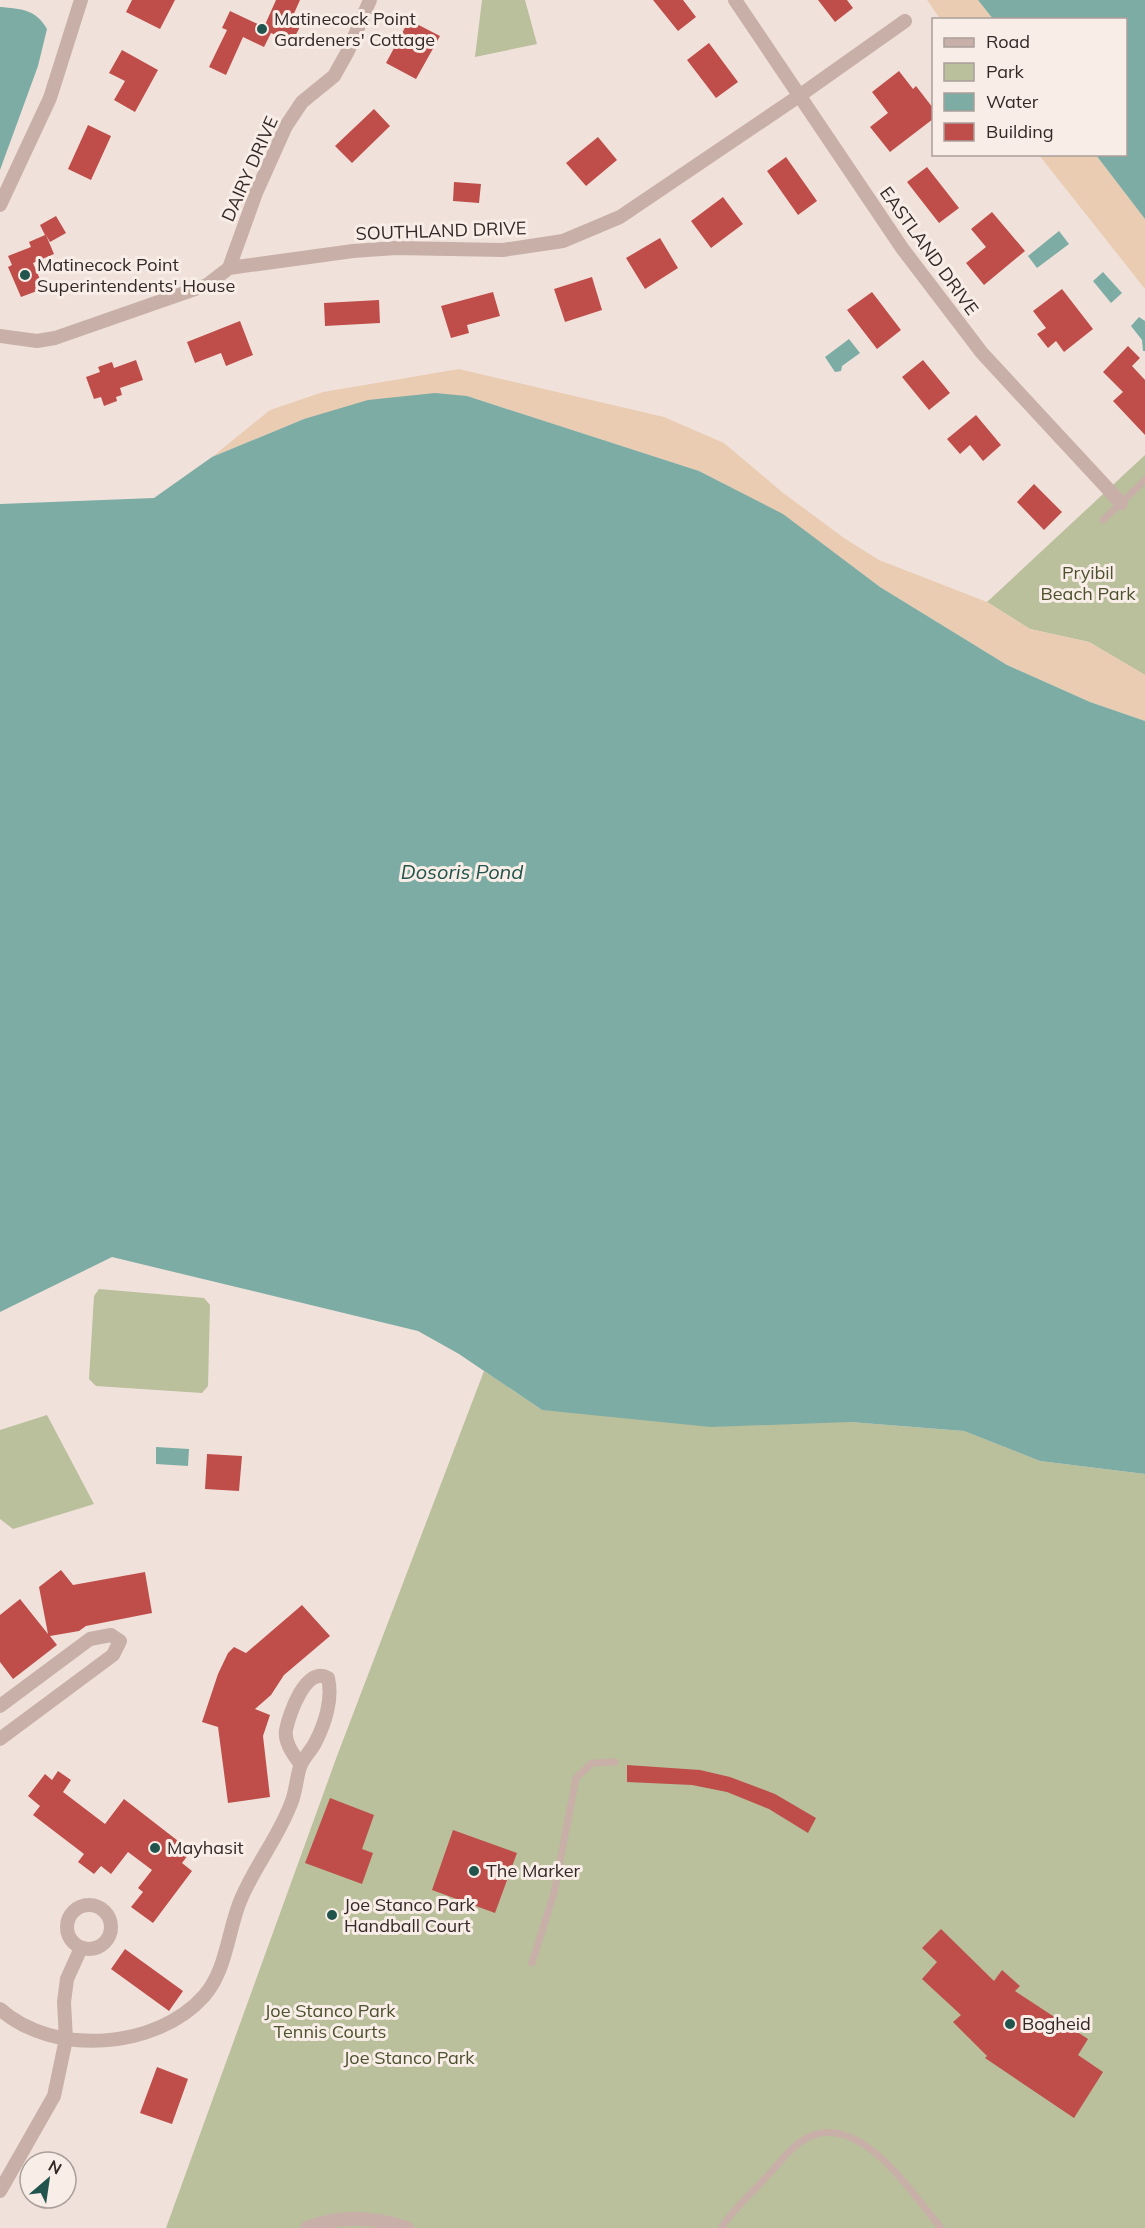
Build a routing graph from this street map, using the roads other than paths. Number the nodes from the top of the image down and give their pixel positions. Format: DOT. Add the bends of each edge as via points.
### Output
graph roads {
  1 [pos="81,0"];
  2 [pos="370,0"];
  3 [pos="735,0"];
  4 [pos="905,21"];
  5 [pos="799,96"];
  6 [pos="0,205"];
  7 [pos="229,268"];
  8 [pos="0,336"];
  9 [pos="1145,480"];
  10 [pos="1121,503"];
  11 [pos="1103,520"];
  12 [pos="0,1706"];
  13 [pos="0,1739"];
  14 [pos="615,1762"];
  15 [pos="301,1765"];
  16 [pos="81,1948"];
  17 [pos="532,1963"];
  18 [pos="0,2009"];
  19 [pos="66,2038"];
  20 [pos="0,2191"];
  21 [pos="307,2228"];
  22 [pos="407,2228"];
  23 [pos="721,2228"];
  24 [pos="941,2228"];
  1 -- 6 [label="street" via="50,98"];
  2 -- 7 [label="street, DAIRY DRIVE" via="334,76 302,102 286,126"];
  3 -- 5 [label="street, EASTLAND DRIVE"];
  4 -- 5 [label="street, SOUTHLAND DRIVE"];
  5 -- 7 [label="street, SOUTHLAND DRIVE" via="620,216 563,241 503,250 353,251"];
  5 -- 10 [label="street, EASTLAND DRIVE" via="902,248 982,353"];
  7 -- 8 [label="street, SOUTHLAND DRIVE" via="207,285 56,338"];
  9 -- 10 [label="lane"];
  10 -- 11 [label="lane"];
  12 -- 13 [label="street" via="90,1639 111,1635 120,1641 113,1655"];
  14 -- 17 [label="lane" via="591,1763 576,1778 554,1893"];
  15 -- 15 [label="street" via="321,1730 330,1697 328,1678 324,1676 315,1675 308,1680 286,1730 287,1741"];
  15 -- 19 [label="street" via="292,1804 240,1900 220,1969 205,1995 186,2014 161,2027 125,2037"];
  16 -- 19 [label="street" via="67,1979"];
  18 -- 19 [label="street" via="23,2025"];
  19 -- 20 [label="street" via="54,2096"];
  21 -- 22 [label="street" via="328,2220 352,2218 382,2220"];
  23 -- 24 [label="lane" via="794,2148 811,2136 833,2132 868,2147 885,2161"];
}
